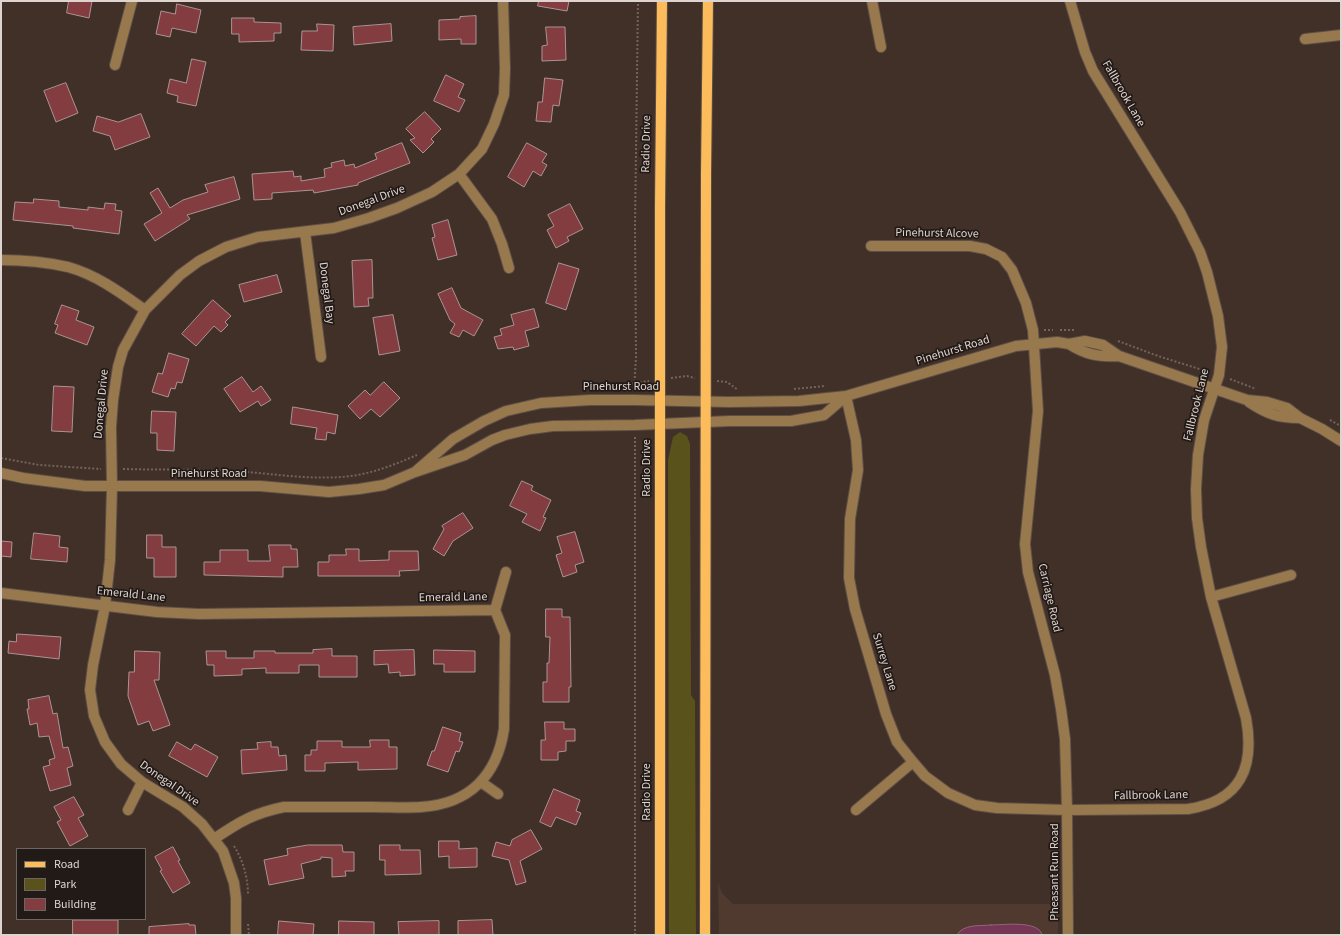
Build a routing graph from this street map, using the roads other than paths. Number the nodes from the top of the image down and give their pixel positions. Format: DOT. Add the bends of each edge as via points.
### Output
graph roads {
  1 [pos="132,1"];
  2 [pos="503,1"];
  3 [pos="662,1"];
  4 [pos="708,1"];
  5 [pos="872,1"];
  6 [pos="1070,1"];
  7 [pos="1341,35"];
  8 [pos="1305,39"];
  9 [pos="882,48"];
  10 [pos="115,65"];
  11 [pos="459,174"];
  12 [pos="305,232"];
  13 [pos="871,246"];
  14 [pos="1,260"];
  15 [pos="509,268"];
  16 [pos="145,310"];
  17 [pos="1034,344"];
  18 [pos="322,358"];
  19 [pos="1213,389"];
  20 [pos="846,396"];
  21 [pos="660,400"];
  22 [pos="706,402"];
  23 [pos="706,422"];
  24 [pos="660,424"];
  25 [pos="1341,441"];
  26 [pos="415,472"];
  27 [pos="1,473"];
  28 [pos="112,487"];
  29 [pos="506,572"];
  30 [pos="1291,575"];
  31 [pos="1,593"];
  32 [pos="1212,597"];
  33 [pos="105,606"];
  34 [pos="495,610"];
  35 [pos="913,762"];
  36 [pos="142,782"];
  37 [pos="481,782"];
  38 [pos="498,794"];
  39 [pos="128,810"];
  40 [pos="856,810"];
  41 [pos="1067,810"];
  42 [pos="214,839"];
  43 [pos="236,935"];
  44 [pos="660,935"];
  45 [pos="706,935"];
  46 [pos="1068,935"];
  1 -- 10 [label="street"];
  2 -- 11 [label="street, Donegal Drive" via="504,95 482,149"];
  3 -- 21 [label="main road, Radio Drive"];
  4 -- 22 [label="main road"];
  5 -- 9 [label="street"];
  6 -- 19 [label="street, Fallbrook Lane" via="1084,52 1093,72 1180,212 1207,272 1218,316 1222,347 1219,375"];
  7 -- 8 [label="street"];
  11 -- 12 [label="street, Donegal Drive" via="432,192 397,208 334,228"];
  11 -- 15 [label="street" via="492,219"];
  12 -- 16 [label="street, Donegal Drive" via="258,237 226,247 199,261 180,275"];
  12 -- 18 [label="street, Donegal Bay"];
  13 -- 17 [label="street, Pinehurst Alcove" via="970,246 986,249 1002,258 1012,270 1026,303 1034,330"];
  14 -- 16 [label="street" via="25,260 68,268 98,280"];
  16 -- 28 [label="street, Donegal Drive" via="123,350 118,367 111,428"];
  17 -- 19 [label="street, Pinehurst Road" via="1056,342 1069,344 1081,351 1119,356"];
  17 -- 20 [label="street, Pinehurst Road" via="1016,346"];
  17 -- 41 [label="street, Carriage Road" via="1038,411 1026,544 1028,572 1055,675 1061,709 1065,739"];
  19 -- 25 [label="street, Pinehurst Road" via="1247,400 1263,411 1284,418 1300,418"];
  19 -- 32 [label="street, Fallbrook Lane" via="1198,455 1196,489 1201,547"];
  20 -- 22 [label="street, Pinehurst Road" via="787,402"];
  20 -- 23 [label="street, Pinehurst Road" via="824,415 812,418"];
  20 -- 35 [label="street, Surrey Lane" via="856,440 858,470 850,519 849,578 854,609 886,714 897,742"];
  21 -- 22 [label="street, Pinehurst Road"];
  21 -- 24 [label="main road, Radio Drive"];
  21 -- 26 [label="street, Pinehurst Road" via="565,400 518,408 484,421 453,439"];
  22 -- 23 [label="main road"];
  23 -- 24 [label="street, Pinehurst Road"];
  23 -- 45 [label="main road"];
  24 -- 26 [label="street, Pinehurst Road" via="553,426 530,429 505,435 465,455"];
  24 -- 44 [label="main road, Radio Drive"];
  26 -- 28 [label="street, Pinehurst Road" via="384,485 329,492 260,486"];
  27 -- 28 [label="street, Pinehurst Road" via="85,486"];
  28 -- 33 [label="street, Donegal Drive" via="110,560"];
  29 -- 34 [label="street"];
  30 -- 32 [label="street"];
  31 -- 33 [label="street, Emerald Lane"];
  32 -- 41 [label="street, Fallbrook Lane" via="1249,732 1247,764 1242,778 1231,791 1217,801 1201,807"];
  33 -- 34 [label="street, Emerald Lane" via="199,614"];
  33 -- 36 [label="street, Donegal Drive" via="90,690 94,716 104,742 121,764"];
  34 -- 37 [label="street, Emerald Lane" via="505,635 504,729 498,756"];
  35 -- 40 [label="street"];
  35 -- 41 [label="street, Surrey Lane" via="925,776 948,793 975,805"];
  36 -- 39 [label="street"];
  36 -- 42 [label="street, Donegal Drive" via="183,807"];
  37 -- 38 [label="street"];
  37 -- 42 [label="street, Emerald Lane" via="460,797 445,803 421,807 284,807 269,810 253,815"];
  41 -- 46 [label="street, Pheasant Run Road"];
  42 -- 43 [label="street, Donegal Drive" via="223,851 234,883"];
}
